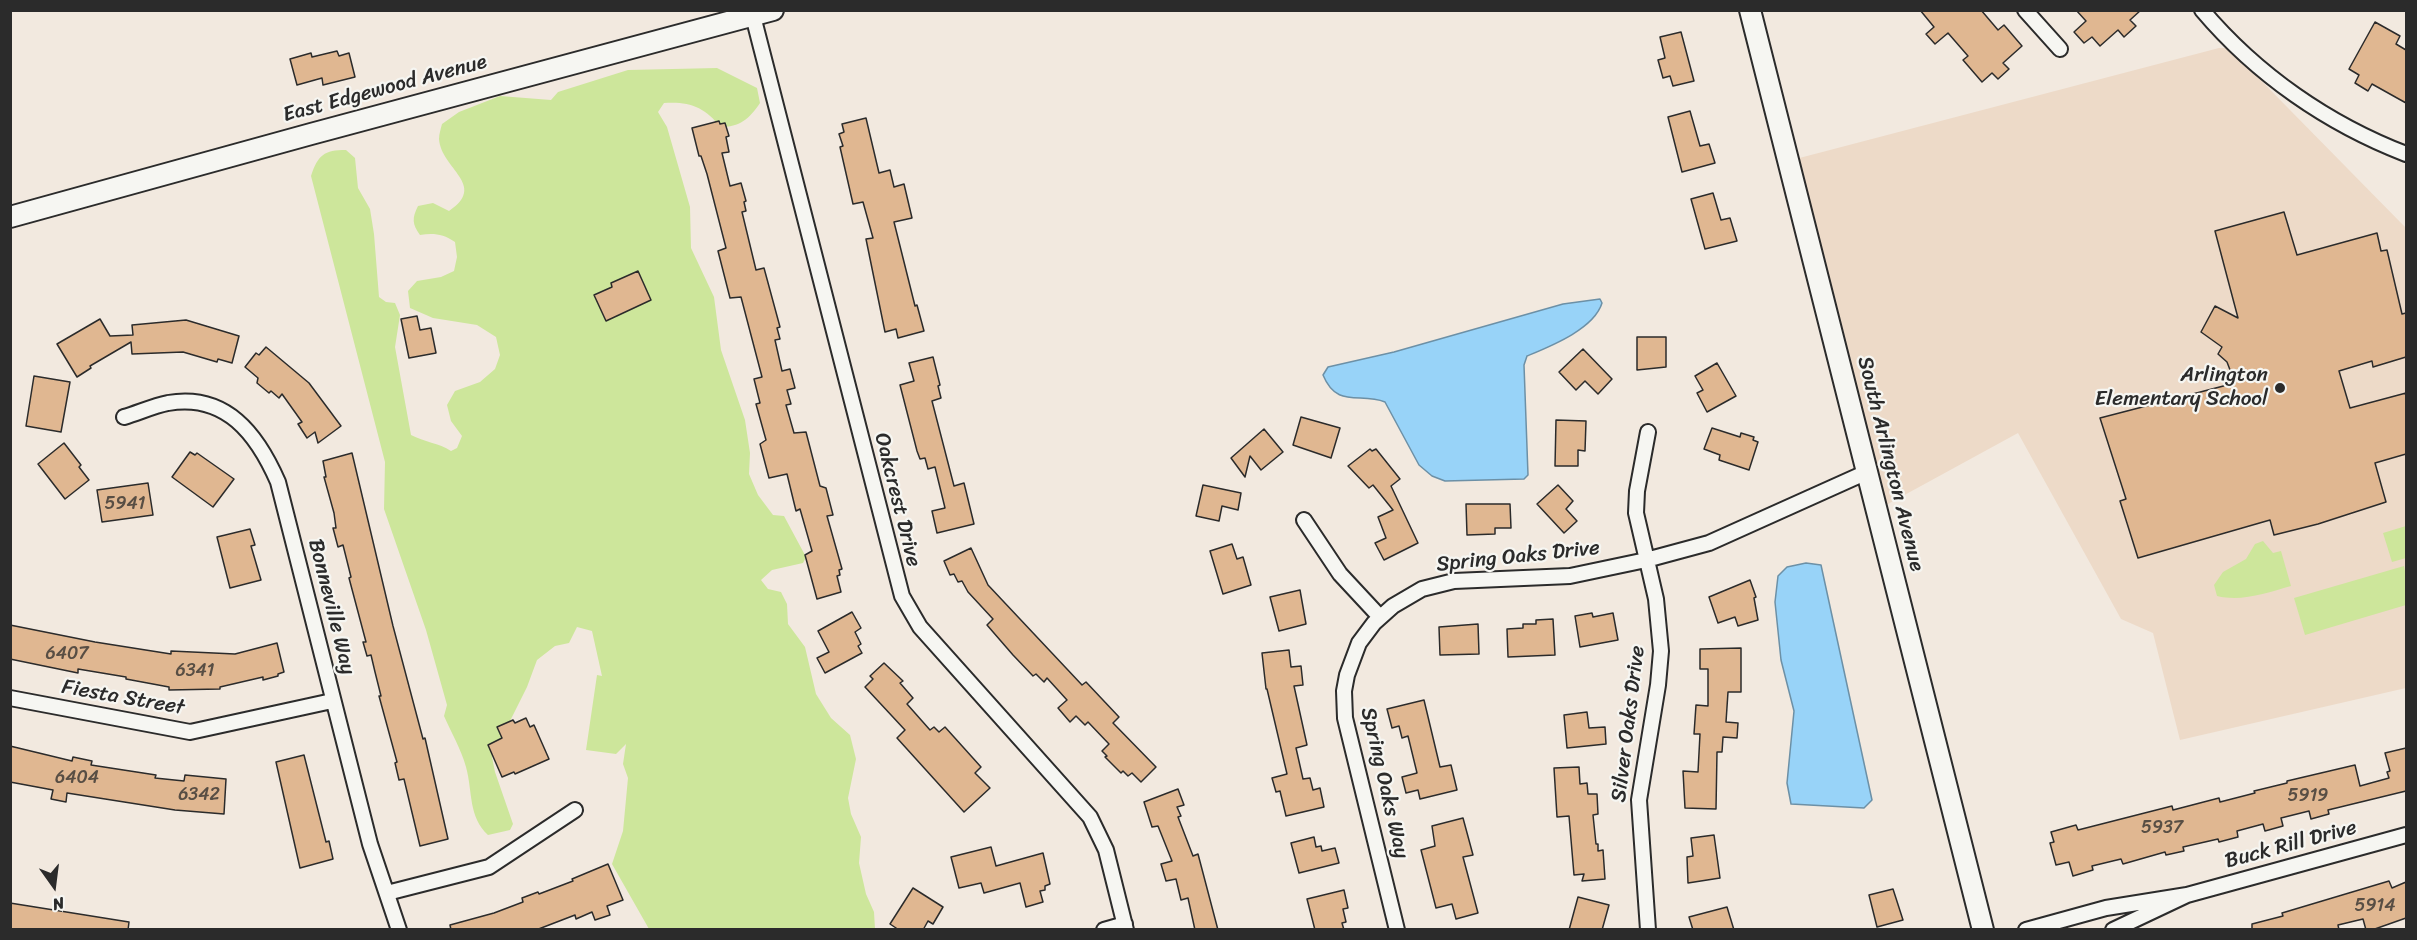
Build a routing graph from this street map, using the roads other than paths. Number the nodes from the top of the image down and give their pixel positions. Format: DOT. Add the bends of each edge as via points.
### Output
graph roads {
  1 [pos="773,10"];
  2 [pos="1750,10"];
  3 [pos="2025,10"];
  4 [pos="2202,10"];
  5 [pos="753,16"];
  6 [pos="2060,49"];
  7 [pos="2406,154"];
  8 [pos="10,218"];
  9 [pos="124,417"];
  10 [pos="1648,432"];
  11 [pos="1867,472"];
  12 [pos="1304,520"];
  13 [pos="1646,560"];
  14 [pos="1380,617"];
  15 [pos="10,698"];
  16 [pos="333,700"];
  17 [pos="575,810"];
  18 [pos="2406,835"];
  19 [pos="387,893"];
  20 [pos="2187,896"];
  21 [pos="1126,927"];
  22 [pos="399,930"];
  23 [pos="1104,930"];
  24 [pos="1397,930"];
  25 [pos="1648,930"];
  26 [pos="1983,930"];
  27 [pos="2026,930"];
  28 [pos="2113,930"];
  1 -- 5 [label="main road, East Edgewood Avenue"];
  2 -- 11 [label="main road, South Arlington Avenue"];
  3 -- 6 [label="street"];
  4 -- 7 [label="street" via="2242,53 2302,100 2337,122"];
  5 -- 8 [label="main road, East Edgewood Avenue" via="300,136"];
  5 -- 21 [label="street, Oakcrest Drive" via="899,590 920,627 1090,817 1106,850"];
  9 -- 16 [label="street, Bonneville Way" via="166,403 202,402 227,412 250,432 278,482"];
  10 -- 13 [label="street, Silver Oaks Drive" via="1636,496"];
  11 -- 13 [label="street, Spring Oaks Drive" via="1709,543"];
  11 -- 26 [label="main road, South Arlington Avenue"];
  12 -- 14 [label="street" via="1340,574"];
  13 -- 14 [label="street, Spring Oaks Drive" via="1570,576 1454,581 1422,589"];
  13 -- 25 [label="street, Silver Oaks Drive" via="1657,607 1661,651 1639,801"];
  14 -- 24 [label="street, Spring Oaks Way" via="1359,643 1349,666 1344,710"];
  15 -- 16 [label="street, Fiesta Street" via="190,732"];
  16 -- 19 [label="street, Bonneville Way" via="370,844"];
  17 -- 19 [label="street" via="489,867"];
  18 -- 20 [label="street, Buck Rill Drive"];
  19 -- 22 [label="street, Bonneville Way"];
  20 -- 27 [label="street, Buck Rill Drive" via="2106,908"];
  20 -- 28 [label="street, Buck Rill Drive"];
  21 -- 23 [label="street"];
}
